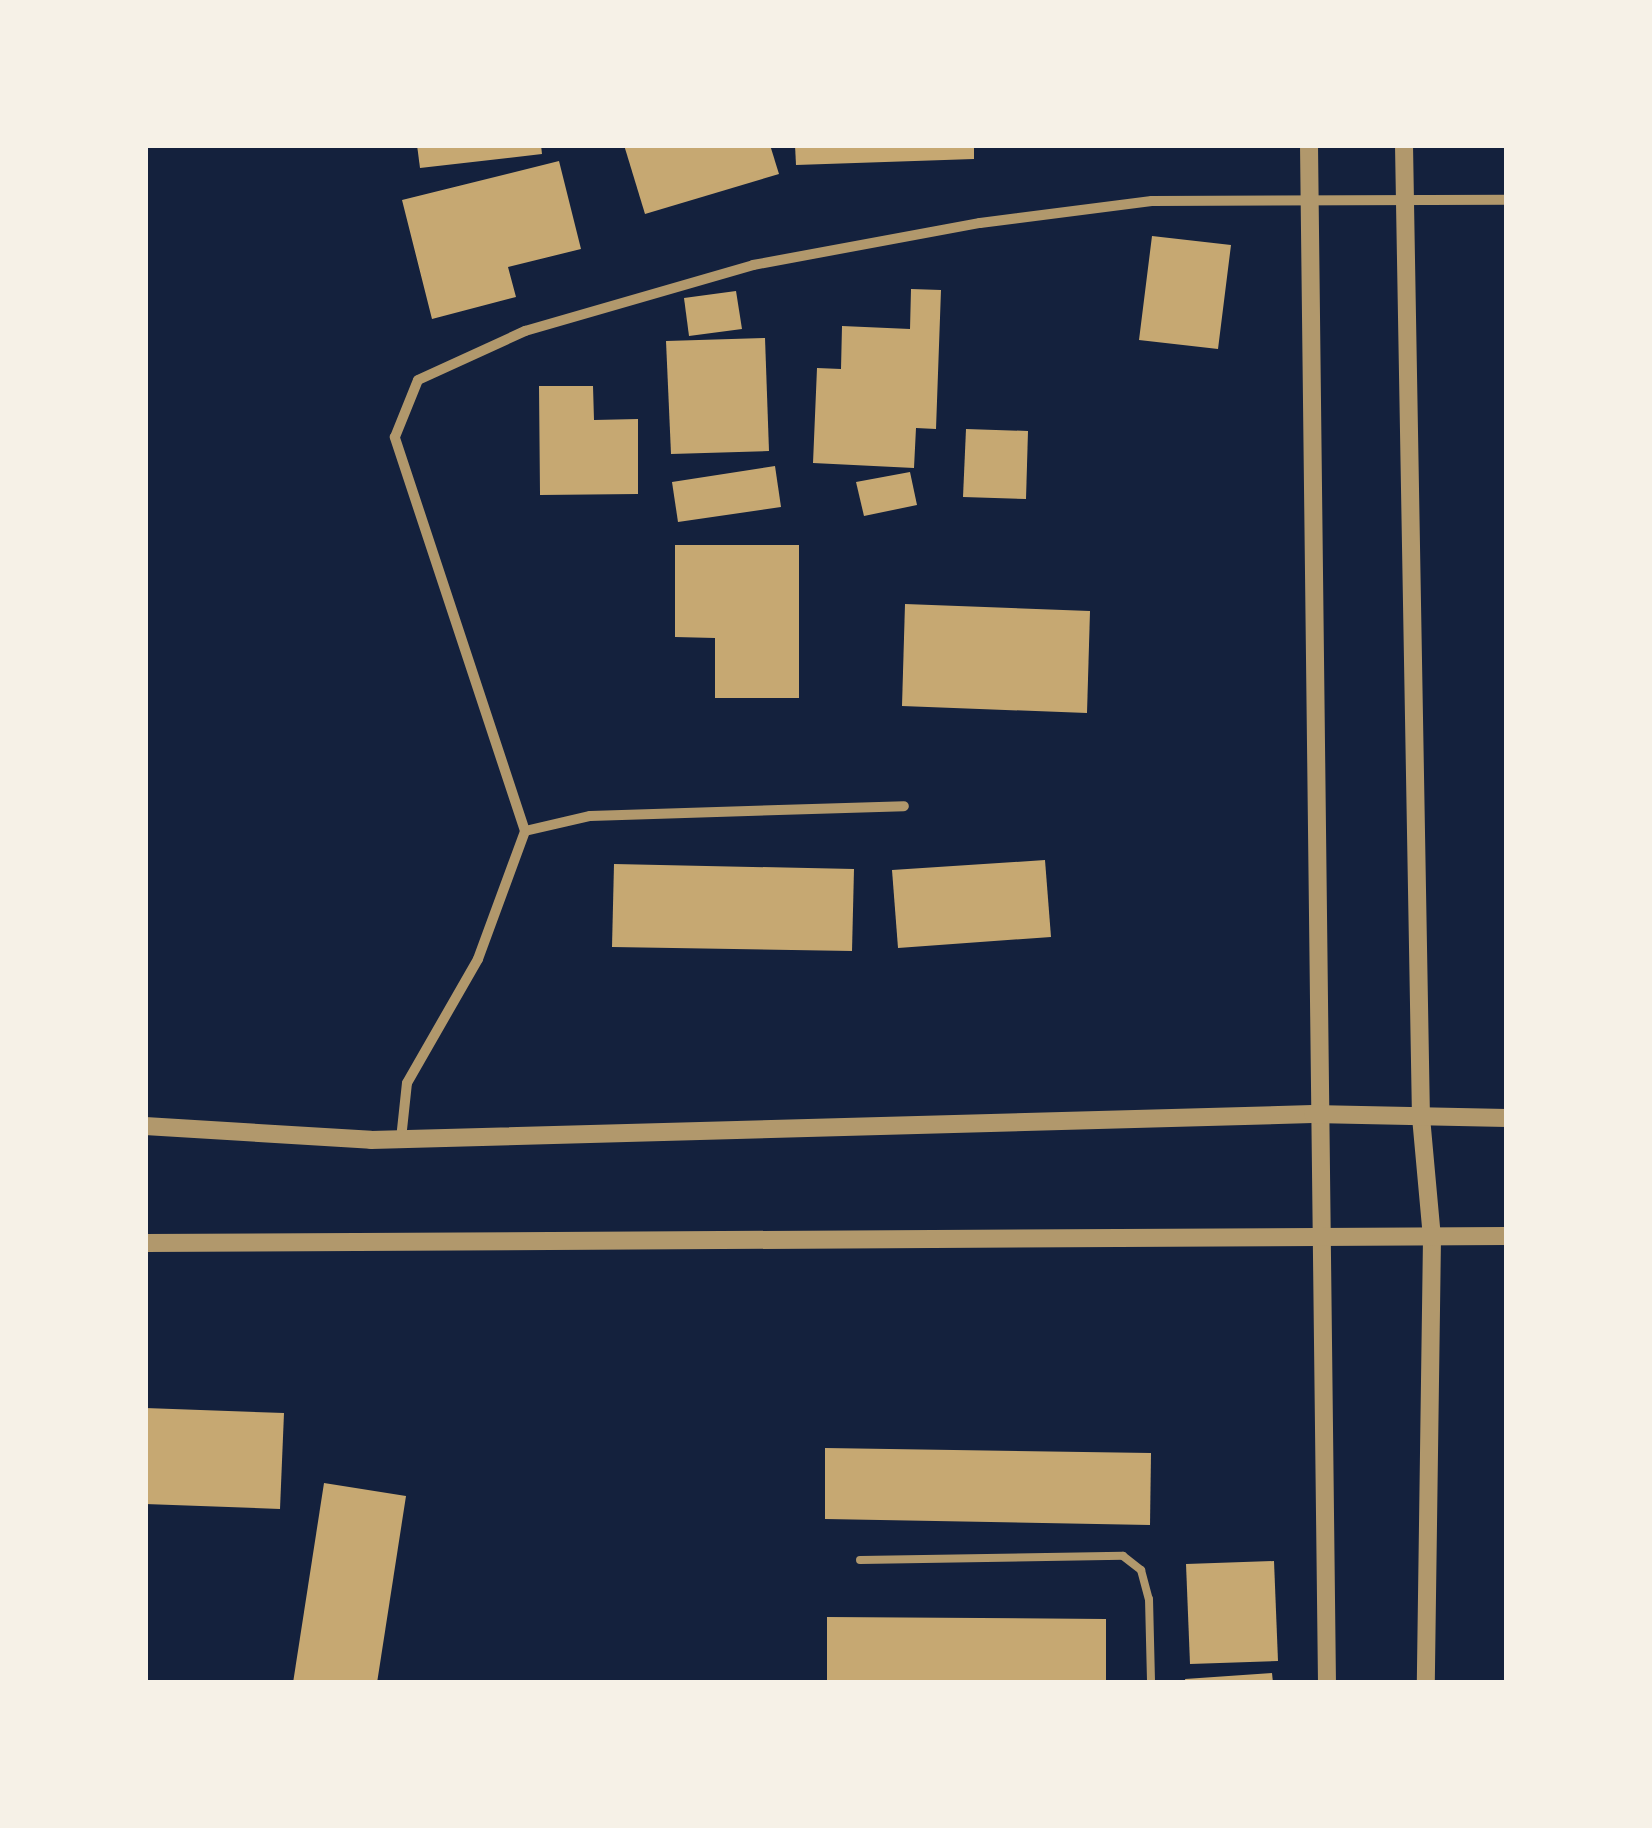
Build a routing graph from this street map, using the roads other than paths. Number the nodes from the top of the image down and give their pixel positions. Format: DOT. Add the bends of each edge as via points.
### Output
graph roads {
  1 [pos="1308,145"];
  2 [pos="1404,145"];
  3 [pos="1507,200"];
  4 [pos="1308,203"];
  5 [pos="1405,204"];
  6 [pos="904,806"];
  7 [pos="525,831"];
  8 [pos="1314,1114"];
  9 [pos="1421,1116"];
  10 [pos="1507,1118"];
  11 [pos="145,1126"];
  12 [pos="402,1138"];
  13 [pos="1507,1236"];
  14 [pos="1432,1238"];
  15 [pos="1317,1240"];
  16 [pos="145,1243"];
  17 [pos="860,1560"];
  18 [pos="1151,1683"];
  19 [pos="1327,1683"];
  20 [pos="1426,1683"];
  1 -- 4 [label="street"];
  2 -- 5 [label="street"];
  3 -- 5 [label="street"];
  4 -- 5 [label="street"];
  4 -- 7 [label="street" via="1152,201 753,264 524,331 418,380 394,436"];
  4 -- 8 [label="street"];
  5 -- 9 [label="street"];
  6 -- 7 [label="street" via="590,816"];
  7 -- 12 [label="street" via="478,959 407,1083"];
  8 -- 9 [label="street"];
  8 -- 12 [label="street"];
  8 -- 15 [label="street"];
  9 -- 10 [label="street"];
  9 -- 14 [label="street"];
  11 -- 12 [label="street"];
  13 -- 14 [label="street"];
  14 -- 15 [label="street"];
  14 -- 20 [label="street"];
  15 -- 16 [label="street"];
  15 -- 19 [label="street"];
  17 -- 18 [label="lane" via="1122,1556 1141,1570 1150,1600"];
}
